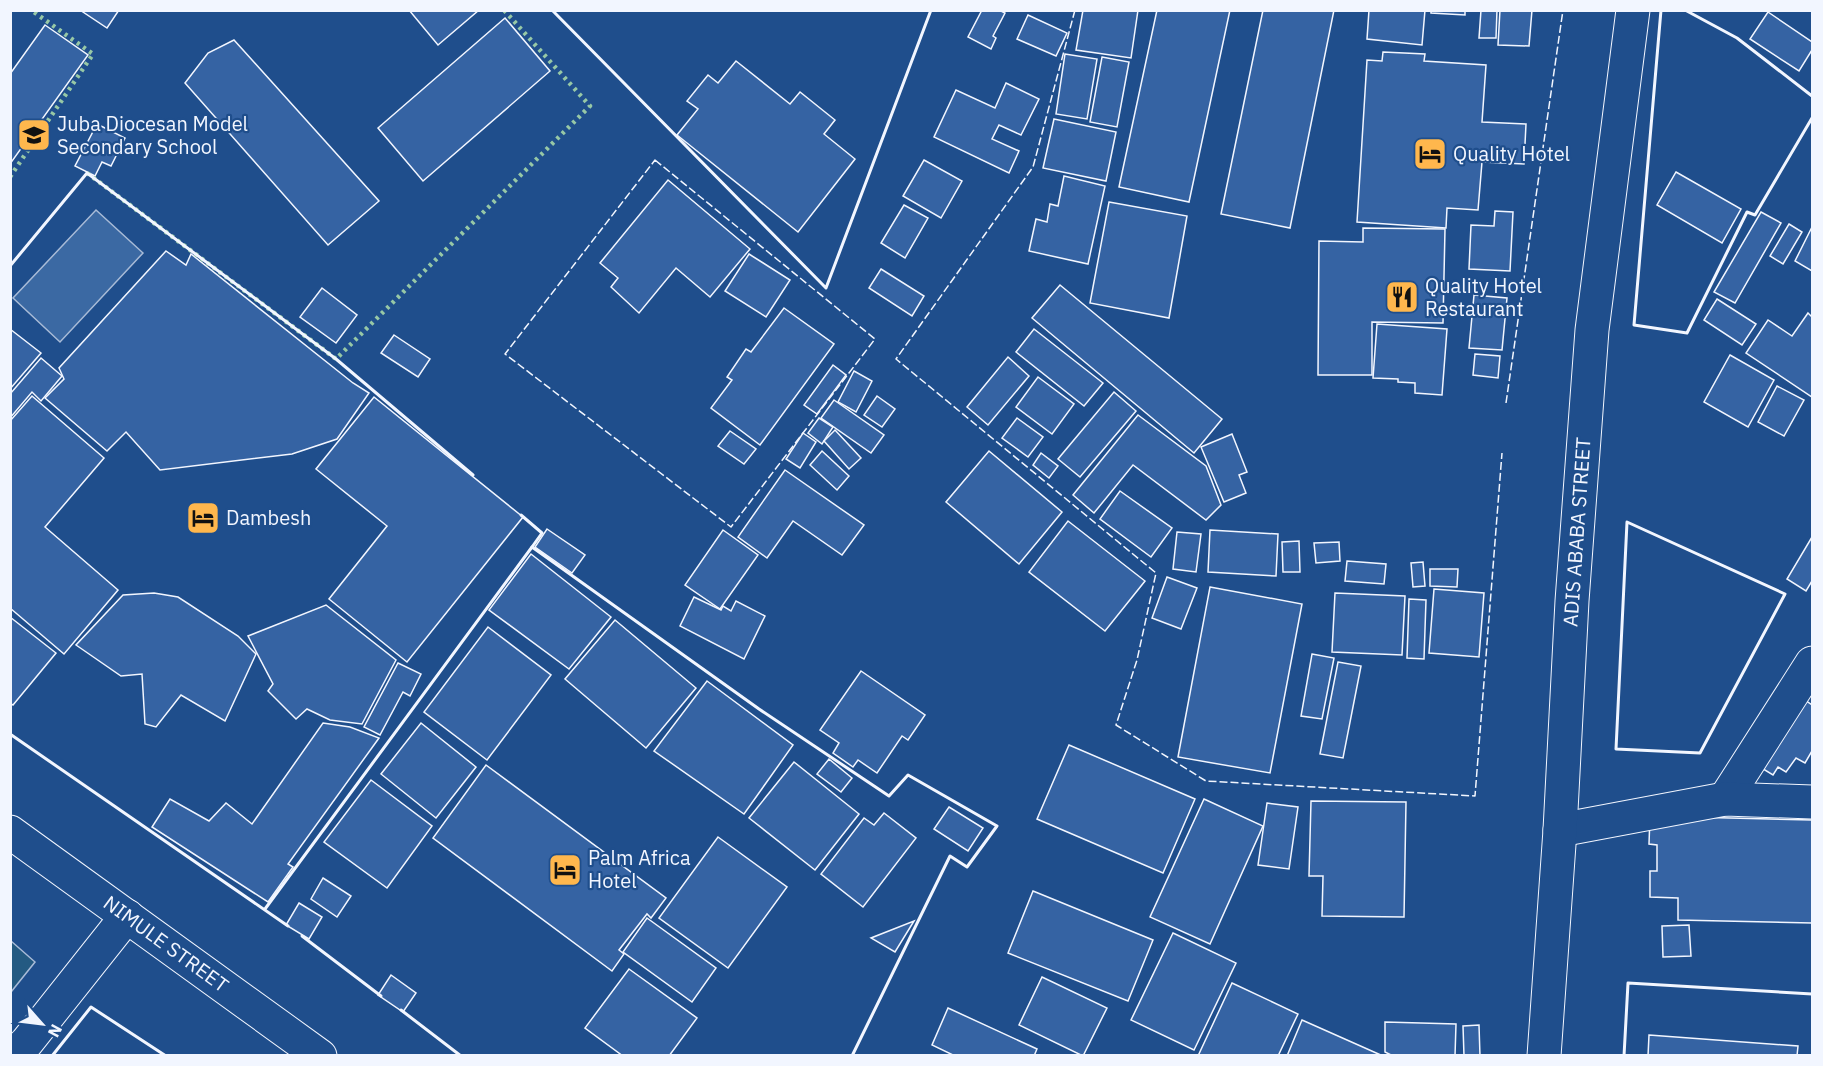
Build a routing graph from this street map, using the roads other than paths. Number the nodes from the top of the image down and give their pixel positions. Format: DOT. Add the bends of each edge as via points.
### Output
graph roads {
  1 [pos="1633,10"];
  2 [pos="1812,663"];
  3 [pos="1725,799"];
  4 [pos="1812,802"];
  5 [pos="1560,830"];
  6 [pos="10,832"];
  7 [pos="127,916"];
  8 [pos="13,1056"];
  9 [pos="321,1056"];
  10 [pos="1544,1056"];
  1 -- 5 [label="street, ADIS ABABA STREET" via="1592,330"];
  2 -- 3 [label="street"];
  3 -- 4 [label="street"];
  3 -- 5 [label="street"];
  5 -- 10 [label="street, ADIS ABABA STREET"];
  6 -- 7 [label="street, NIMULE STREET"];
  7 -- 8 [label="street"];
  7 -- 9 [label="street, NIMULE STREET"];
}
